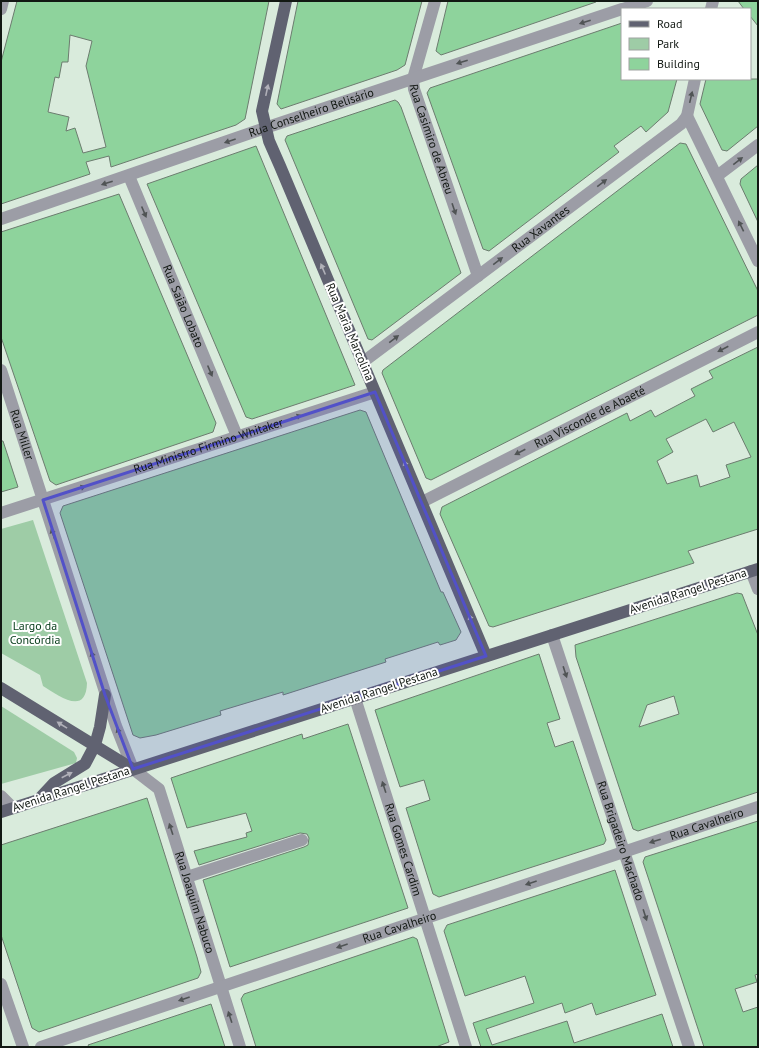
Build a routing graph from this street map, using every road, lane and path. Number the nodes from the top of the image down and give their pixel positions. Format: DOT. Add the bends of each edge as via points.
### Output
graph roads {
  1 [pos="3,1"];
  2 [pos="286,1"];
  3 [pos="435,1"];
  4 [pos="647,1"];
  5 [pos="626,8"];
  6 [pos="1,10"];
  7 [pos="621,10"];
  8 [pos="413,79"];
  9 [pos="695,80"];
  10 [pos="687,116"];
  11 [pos="265,128"];
  12 [pos="758,145"];
  13 [pos="129,176"];
  14 [pos="717,176"];
  15 [pos="1,219"];
  16 [pos="758,261"];
  17 [pos="478,276"];
  18 [pos="758,332"];
  19 [pos="363,362"];
  20 [pos="1,370"];
  21 [pos="375,392"];
  22 [pos="237,436"];
  23 [pos="43,500"];
  24 [pos="422,502"];
  25 [pos="1,513"];
  26 [pos="754,570"];
  27 [pos="758,589"];
  28 [pos="552,635"];
  29 [pos="486,656"];
  30 [pos="1,688"];
  31 [pos="105,695"];
  32 [pos="355,698"];
  33 [pos="95,745"];
  34 [pos="133,769"];
  35 [pos="1,796"];
  36 [pos="38,800"];
  37 [pos="758,807"];
  38 [pos="13,808"];
  39 [pos="1,812"];
  40 [pos="302,840"];
  41 [pos="624,851"];
  42 [pos="187,877"];
  43 [pos="426,918"];
  44 [pos="1,984"];
  45 [pos="221,987"];
  46 [pos="23,1047"];
  47 [pos="41,1047"];
  48 [pos="240,1047"];
  49 [pos="466,1047"];
  50 [pos="689,1047"];
  1 -- 6 [label="street"];
  11 -- 2 [label="main road, Rua Maria Marcolina, one-way" via="262,111"];
  3 -- 8 [label="street, Rua Casimiro de Abreu"];
  4 -- 5 [label="street, Rua Conselheiro Belisário"];
  7 -- 8 [label="street, Rua Conselheiro Belisário, one-way"];
  8 -- 11 [label="street, Rua Conselheiro Belisário"];
  8 -- 17 [label="street, Rua Casimiro de Abreu, one-way" via="418,103"];
  10 -- 9 [label="street, one-way"];
  10 -- 14 [label="street"];
  17 -- 10 [label="street, Rua Xavantes, one-way" via="681,124"];
  11 -- 13 [label="street, Rua Conselheiro Belisário, one-way"];
  19 -- 11 [label="main road, Rua Maria Marcolina, one-way"];
  14 -- 12 [label="street, one-way"];
  13 -- 15 [label="street, Rua Conselheiro Belisário, one-way"];
  13 -- 22 [label="street, Rua Saião Lobato, one-way"];
  16 -- 14 [label="street, one-way"];
  19 -- 17 [label="street, Rua Xavantes, one-way"];
  18 -- 24 [label="street, Rua Visconde de Abaeté, one-way"];
  19 -- 21 [label="main road, Rua Maria Marcolina"];
  20 -- 23 [label="street, Rua Miller"];
  22 -- 21 [label="street, Rua Ministro Firmino Whitaker, one-way"];
  24 -- 21 [label="main road, Rua Maria Marcolina, one-way"];
  23 -- 22 [label="street, Rua Ministro Firmino Whitaker, one-way"];
  23 -- 25 [label="street"];
  31 -- 23 [label="street, one-way"];
  29 -- 24 [label="main road, Rua Maria Marcolina, one-way"];
  26 -- 27 [label="street"];
  26 -- 28 [label="main road, Avenida Rangel Pestana"];
  28 -- 29 [label="main road, Avenida Rangel Pestana"];
  28 -- 41 [label="street, Rua Brigadeiro Machado, one-way"];
  29 -- 32 [label="main road, Avenida Rangel Pestana"];
  33 -- 30 [label="main road, one-way"];
  31 -- 33 [label="main road"];
  34 -- 31 [label="street, one-way"];
  32 -- 34 [label="main road, Avenida Rangel Pestana"];
  43 -- 32 [label="street, Rua Gomes Cardim, one-way"];
  33 -- 34 [label="main road"];
  36 -- 33 [label="main road, one-way" via="54,783 85,764"];
  34 -- 36 [label="main road, Avenida Rangel Pestana"];
  42 -- 34 [label="street, Rua Joaquim Nabuco, one-way" via="159,789"];
  35 -- 38 [label="street"];
  36 -- 38 [label="main road, Avenida Rangel Pestana"];
  37 -- 41 [label="street, Rua Cavalheiro, one-way"];
  38 -- 39 [label="main road, Avenida Rangel Pestana"];
  40 -- 42 [label="street"];
  41 -- 43 [label="street, Rua Cavalheiro, one-way"];
  41 -- 50 [label="street, Rua Brigadeiro Machado, one-way"];
  42 -- 45 [label="street, Rua Joaquim Nabuco"];
  43 -- 45 [label="street, Rua Cavalheiro, one-way"];
  43 -- 49 [label="street, Rua Gomes Cardim"];
  44 -- 46 [label="street"];
  45 -- 47 [label="street, Rua Cavalheiro, one-way"];
  48 -- 45 [label="street, Rua Joaquim Nabuco, one-way"];
}
